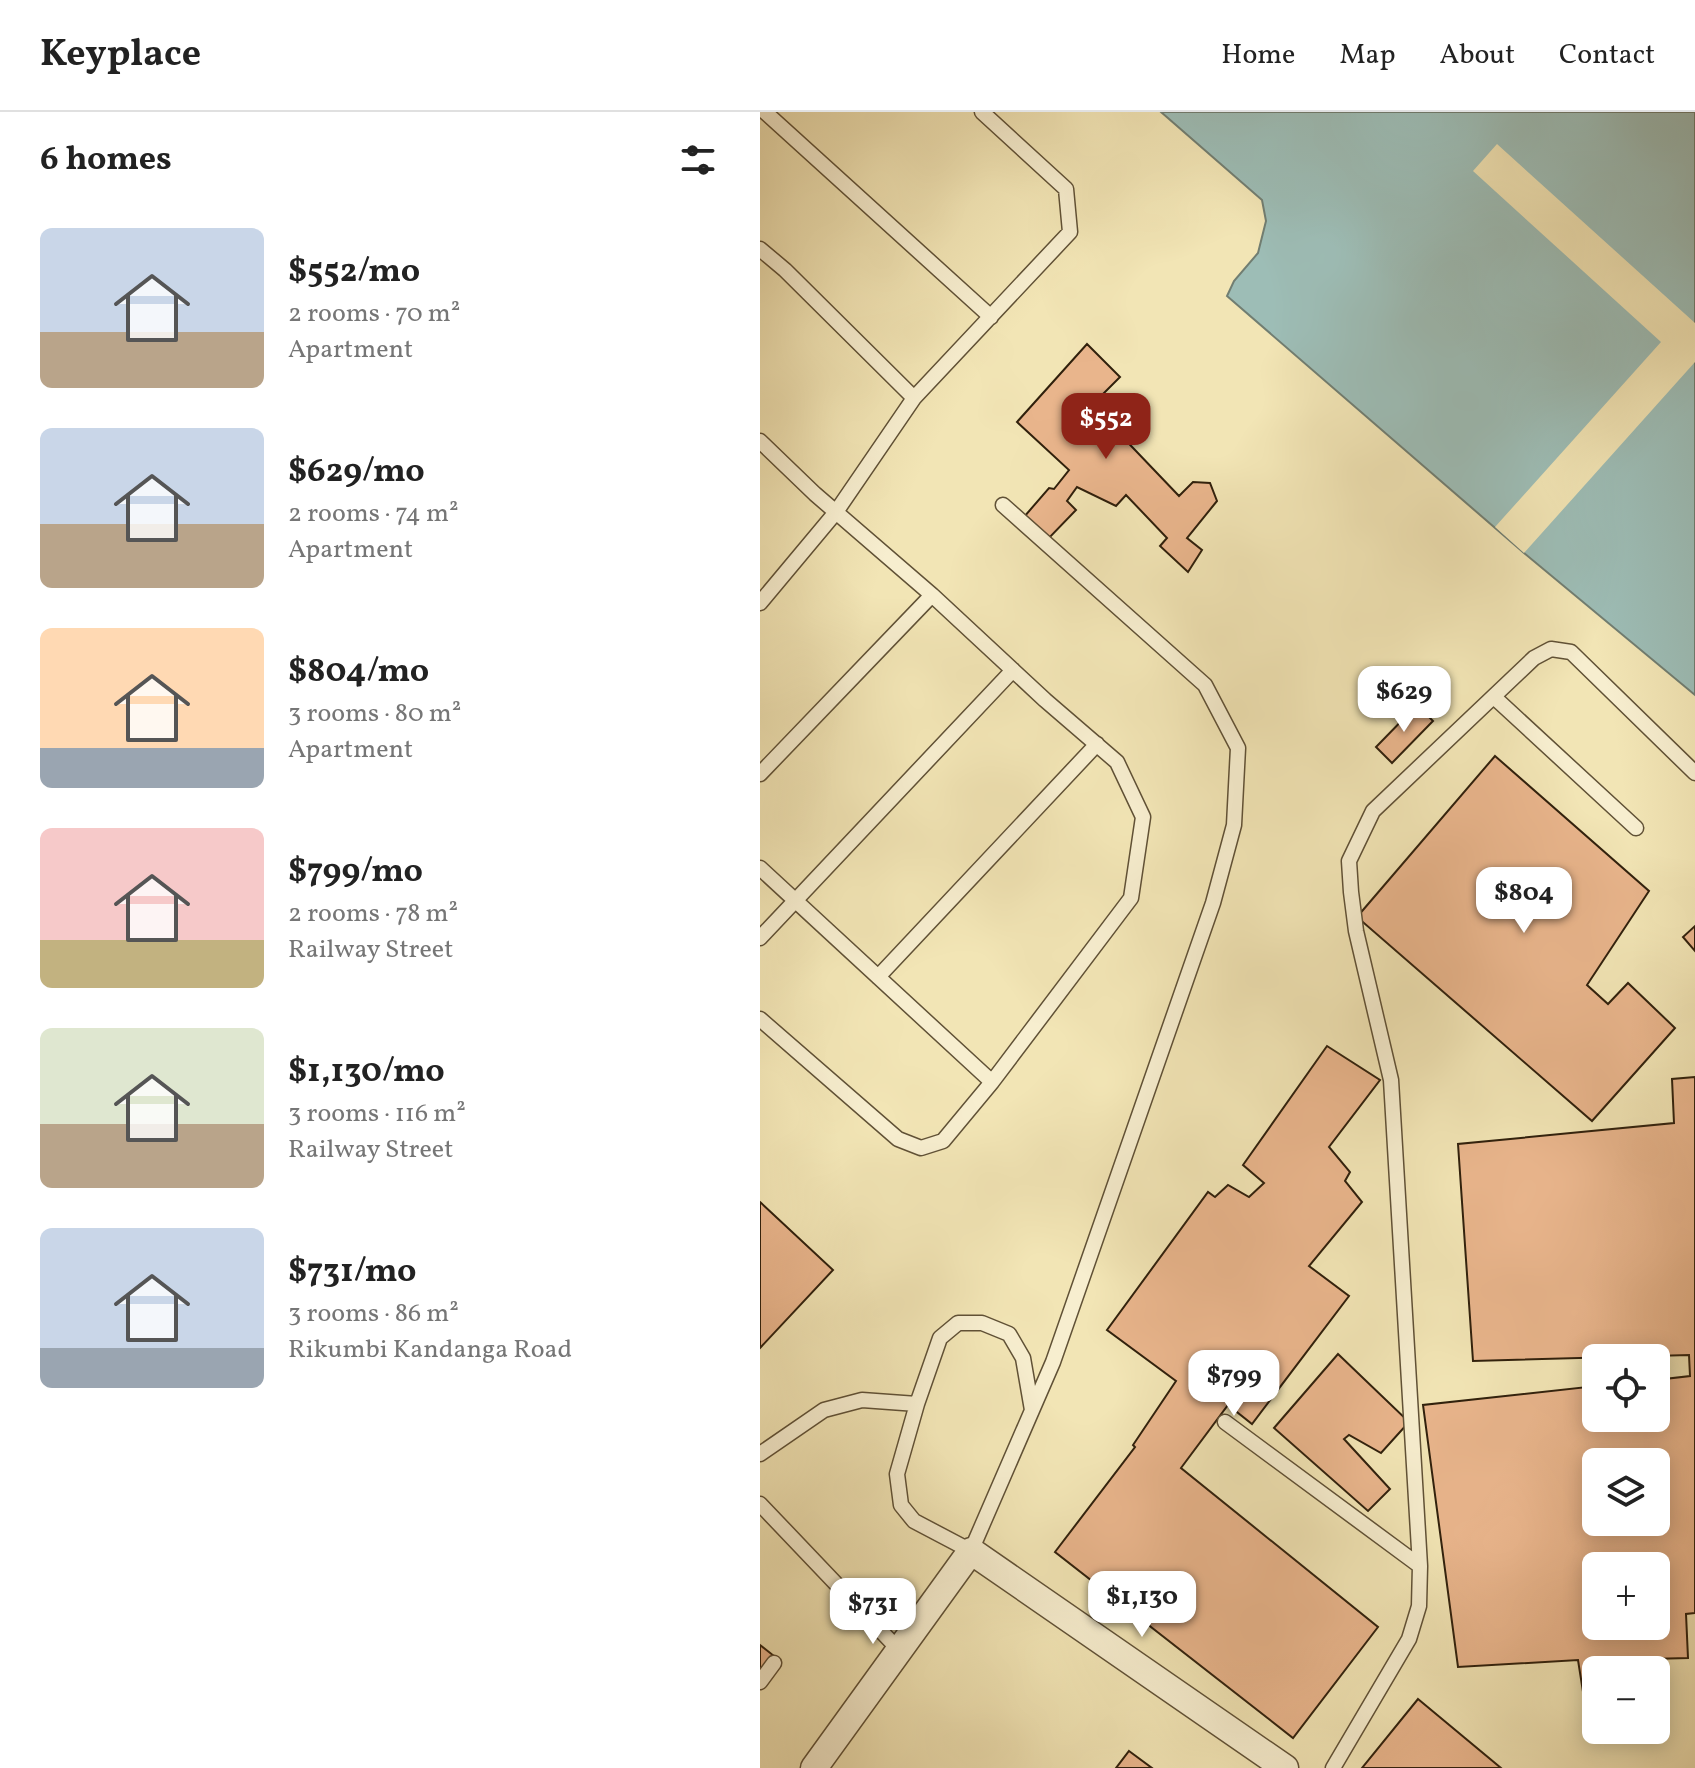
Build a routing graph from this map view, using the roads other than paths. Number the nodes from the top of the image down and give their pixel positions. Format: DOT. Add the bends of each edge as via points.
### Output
graph roads {
  1 [pos="765,112"];
  2 [pos="982,112"];
  3 [pos="760,249"];
  4 [pos="991,317"];
  5 [pos="914,398"];
  6 [pos="760,441"];
  7 [pos="1003,505"];
  8 [pos="836,512"];
  9 [pos="932,595"];
  10 [pos="760,603"];
  11 [pos="1013,670"];
  12 [pos="1494,697"];
  13 [pos="1097,744"];
  14 [pos="1695,773"];
  15 [pos="760,774"];
  16 [pos="1636,828"];
  17 [pos="760,868"];
  18 [pos="795,900"];
  19 [pos="760,938"];
  20 [pos="878,977"];
  21 [pos="760,1019"];
  22 [pos="992,1082"];
  23 [pos="917,1404"];
  24 [pos="1032,1410"];
  25 [pos="1225,1422"];
  26 [pos="760,1454"];
  27 [pos="760,1504"];
  28 [pos="971,1551"];
  29 [pos="1420,1566"];
  30 [pos="900,1651"];
  31 [pos="774,1663"];
  32 [pos="760,1682"];
  33 [pos="814,1768"];
  34 [pos="1285,1768"];
  35 [pos="1333,1768"];
  1 -- 4 [label="lane"];
  2 -- 4 [label="lane" via="1066,189 1070,232"];
  3 -- 5 [label="lane"];
  4 -- 5 [label="lane"];
  5 -- 8 [label="lane"];
  6 -- 8 [label="lane"];
  7 -- 24 [label="lane" via="1205,685 1238,748 1234,825 1213,903"];
  8 -- 9 [label="lane"];
  8 -- 10 [label="lane"];
  9 -- 11 [label="lane"];
  9 -- 15 [label="lane"];
  11 -- 13 [label="lane"];
  11 -- 18 [label="lane"];
  12 -- 14 [label="lane" via="1534,658 1551,649 1571,652"];
  12 -- 16 [label="lane"];
  12 -- 29 [label="lane" via="1373,811 1349,861 1356,931 1391,1080"];
  13 -- 20 [label="lane"];
  13 -- 22 [label="lane" via="1117,762 1143,817 1131,898"];
  17 -- 18 [label="lane"];
  18 -- 19 [label="lane"];
  18 -- 20 [label="lane"];
  20 -- 22 [label="lane"];
  21 -- 22 [label="lane" via="898,1139 921,1148 943,1141"];
  23 -- 24 [label="lane" via="940,1338 958,1323 982,1323 1009,1334 1023,1358"];
  23 -- 26 [label="lane" via="862,1400 824,1410"];
  23 -- 28 [label="lane" via="897,1474 901,1505 914,1521"];
  24 -- 28 [label="lane"];
  25 -- 29 [label="lane"];
  27 -- 30 [label="lane"];
  28 -- 30 [label="street"];
  28 -- 34 [label="street"];
  29 -- 35 [label="lane" via="1419,1606 1409,1639"];
  30 -- 33 [label="street"];
  31 -- 32 [label="lane"];
}
